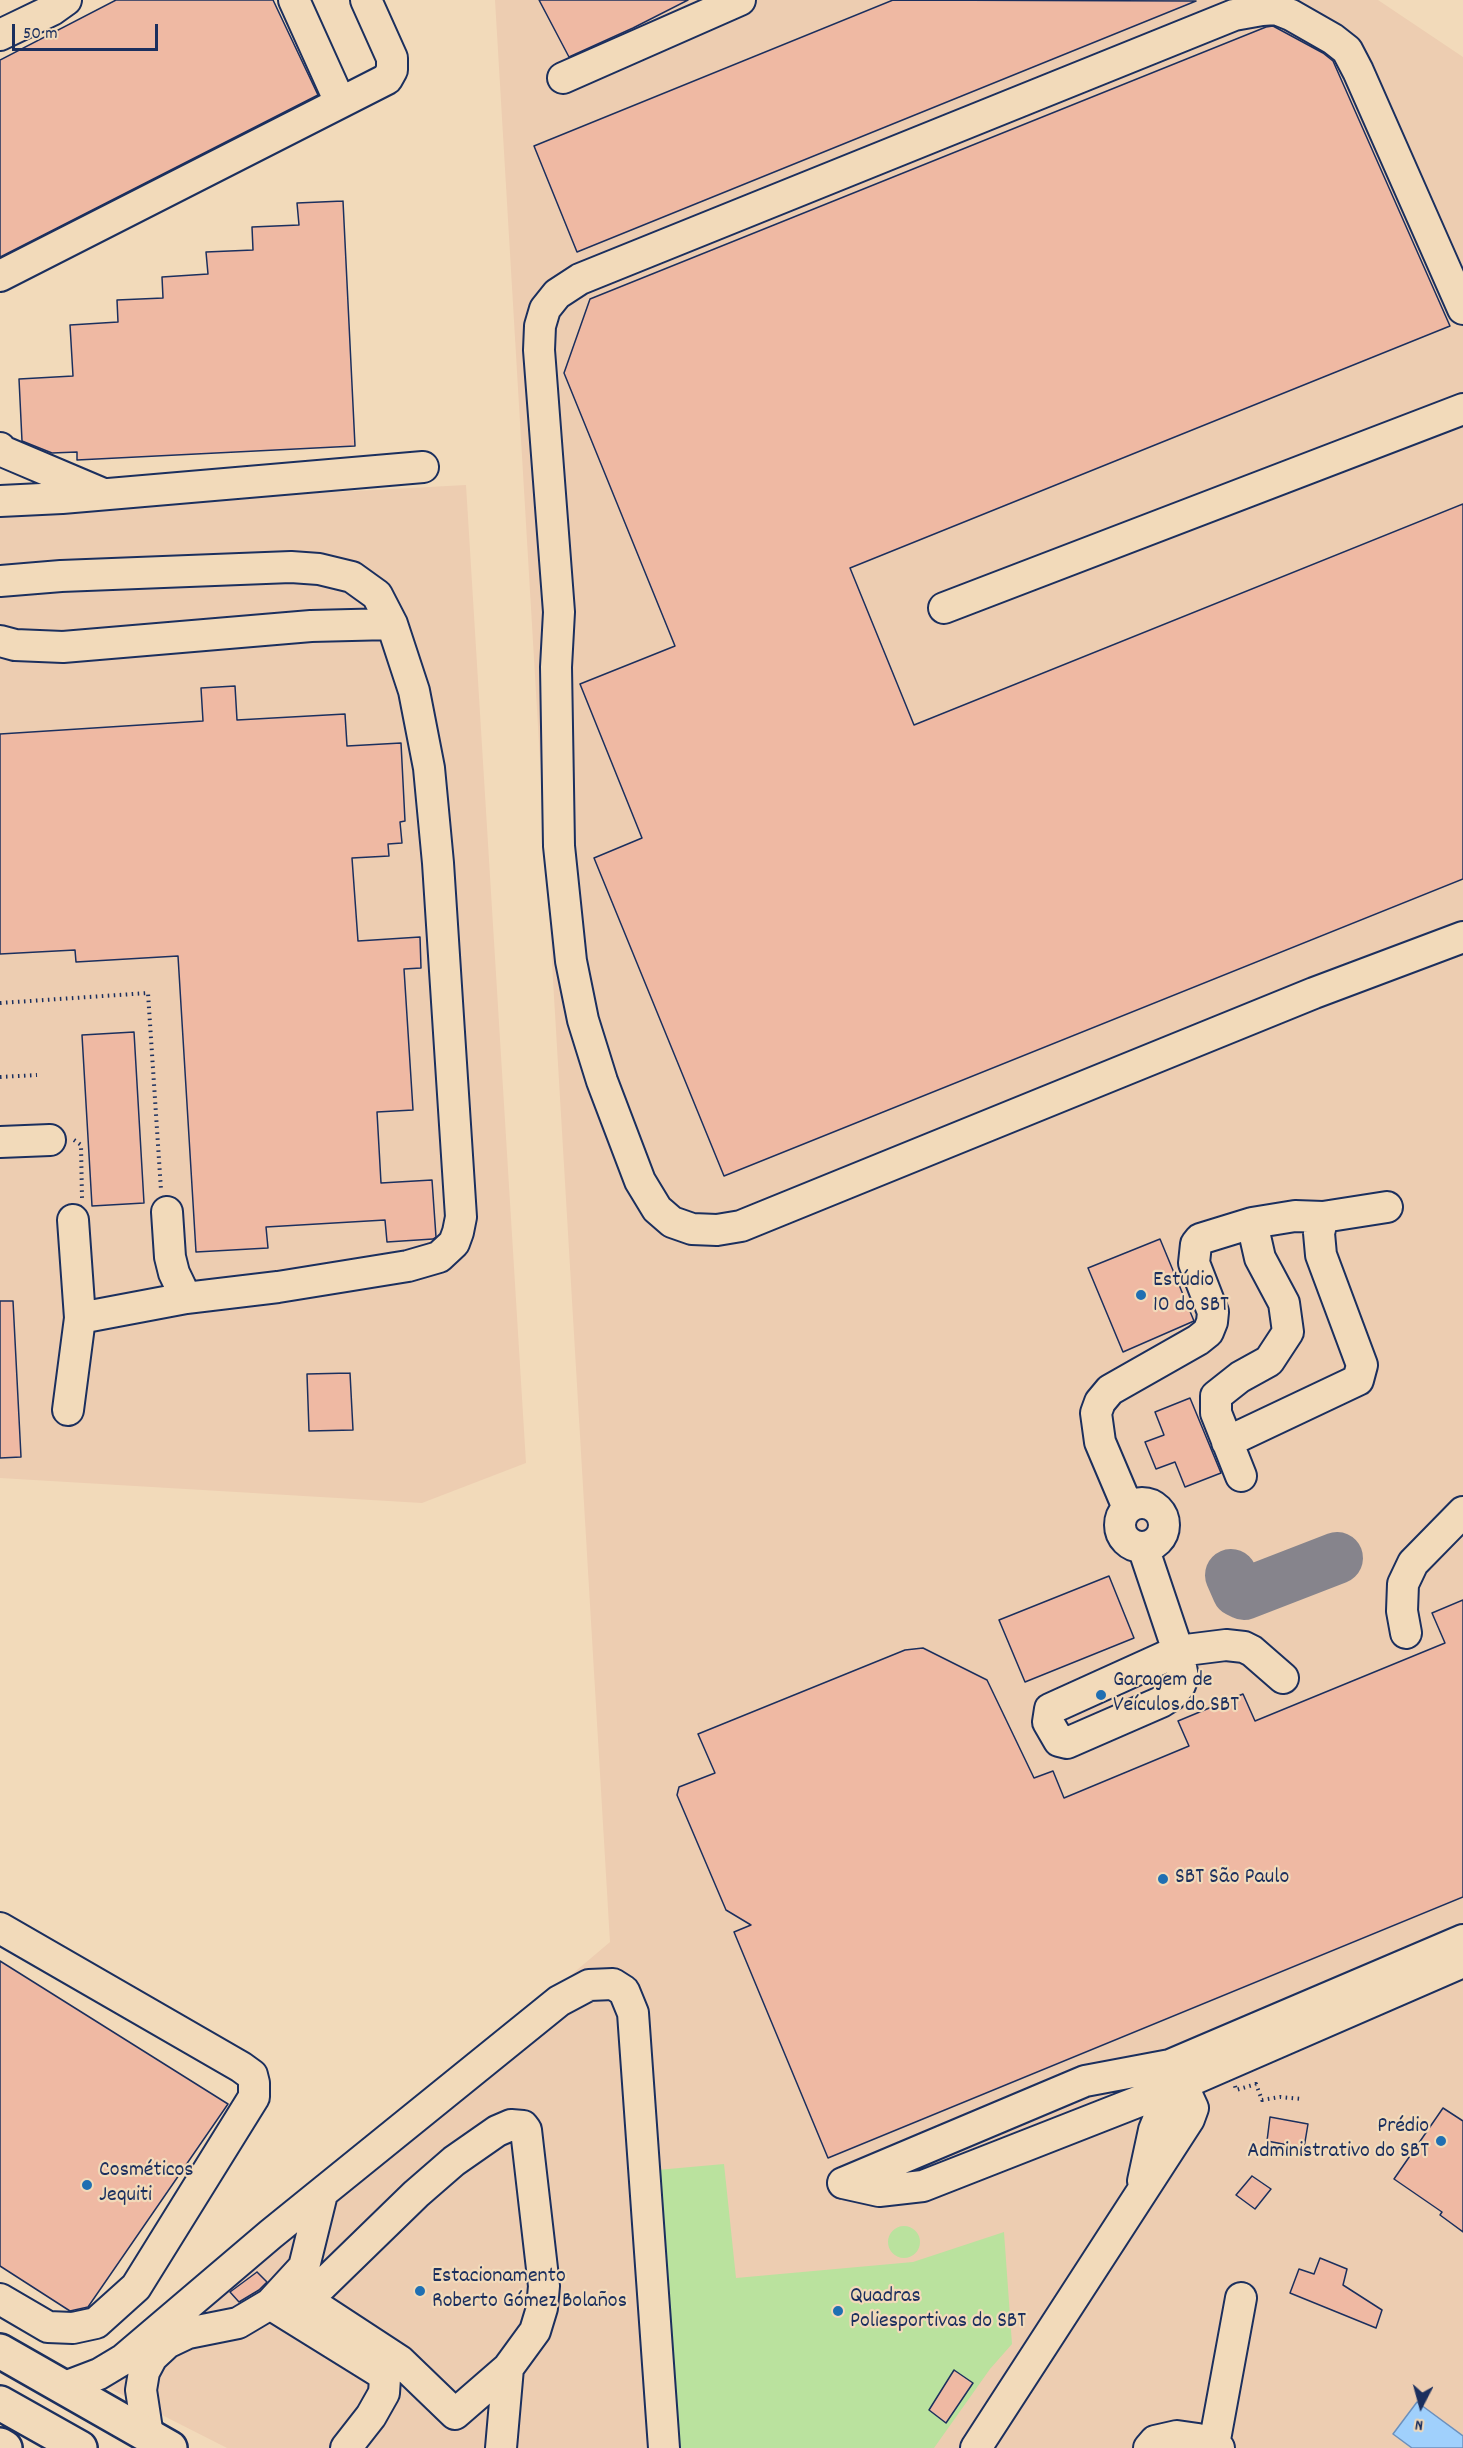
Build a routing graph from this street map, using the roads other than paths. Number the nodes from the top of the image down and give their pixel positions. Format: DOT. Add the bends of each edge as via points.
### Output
graph roads {
  1 [pos="66,0"];
  2 [pos="294,0"];
  3 [pos="366,0"];
  4 [pos="740,0"];
  5 [pos="0,34"];
  6 [pos="563,78"];
  7 [pos="340,102"];
  8 [pos="0,276"];
  9 [pos="1463,309"];
  10 [pos="1463,409"];
  11 [pos="0,448"];
  12 [pos="423,467"];
  13 [pos="104,494"];
  14 [pos="0,501"];
  15 [pos="0,581"];
  16 [pos="944,608"];
  17 [pos="392,624"];
  18 [pos="0,641"];
  19 [pos="1463,938"];
  20 [pos="50,1140"];
  21 [pos="0,1142"];
  22 [pos="160,1201"];
  23 [pos="1387,1207"];
  24 [pos="1323,1217"];
  25 [pos="73,1220"];
  26 [pos="1252,1222"];
  27 [pos="186,1298"];
  28 [pos="80,1318"];
  29 [pos="68,1410"];
  30 [pos="1227,1442"];
  31 [pos="1241,1476"];
  32 [pos="1459,1527"];
  33 [pos="1406,1633"];
  34 [pos="1283,1678"];
  35 [pos="0,1928"];
  36 [pos="1463,1940"];
  37 [pos="1463,1962"];
  38 [pos="1174,2076"];
  39 [pos="322,2194"];
  40 [pos="271,2234"];
  41 [pos="292,2290"];
  42 [pos="1240,2298"];
  43 [pos="0,2299"];
  44 [pos="0,2351"];
  45 [pos="508,2368"];
  46 [pos="65,2387"];
  47 [pos="0,2403"];
  48 [pos="159,2442"];
  49 [pos="0,2445"];
  50 [pos="1216,2446"];
  51 [pos="5,2448"];
  52 [pos="80,2448"];
  53 [pos="346,2448"];
  54 [pos="501,2448"];
  55 [pos="664,2448"];
  56 [pos="976,2448"];
  57 [pos="1149,2448"];
  1 -- 5 [label="lane"];
  2 -- 7 [label="lane"];
  3 -- 7 [label="lane" via="392,58 392,70 387,79"];
  4 -- 6 [label="lane"];
  7 -- 8 [label="lane"];
  9 -- 19 [label="lane" via="1347,50 1276,9 1234,15 580,279 556,294 545,309 539,350 559,612 559,846 571,961 583,1020 602,1081 640,1181 657,1209 672,1222 700,1230 741,1226 1314,993"];
  10 -- 16 [label="lane"];
  11 -- 13 [label="lane"];
  12 -- 13 [label="lane"];
  13 -- 14 [label="lane"];
  15 -- 17 [label="lane" via="291,567 319,569 352,577 377,595"];
  17 -- 18 [label="lane" via="310,626 63,647"];
  17 -- 27 [label="lane" via="414,691 430,780 441,898 459,1232 439,1257 408,1266"];
  20 -- 21 [label="lane"];
  22 -- 27 [label="lane" via="174,1273"];
  23 -- 24 [label="lane"];
  24 -- 26 [label="lane"];
  24 -- 30 [label="lane" via="1319,1233 1321,1255 1357,1348 1362,1365 1358,1380"];
  25 -- 28 [label="lane"];
  26 -- 30 [label="lane" via="1260,1258 1284,1303 1288,1332 1269,1361 1216,1396 1216,1413"];
  26 -- 34 [label="lane" via="1200,1239 1197,1244 1194,1263 1213,1312 1208,1332 1110,1390 1096,1413 1100,1442 1128,1508 1137,1502 1151,1504 1163,1518 1159,1539 1150,1547 1143,1547 1179,1651 1226,1645 1244,1647"];
  27 -- 28 [label="lane"];
  28 -- 29 [label="lane"];
  30 -- 31 [label="lane"];
  32 -- 33 [label="lane" via="1413,1563 1403,1584"];
  35 -- 43 [label="lane" via="241,2067 252,2075 254,2083 254,2097 136,2287 96,2323 48,2327"];
  36 -- 38 [label="lane"];
  37 -- 38 [label="lane"];
  38 -- 38 [label="lane" via="1085,2081 843,2183 879,2191 923,2186"];
  38 -- 56 [label="lane" via="1154,2130 1140,2196"];
  39 -- 40 [label="lane"];
  39 -- 41 [label="lane"];
  39 -- 55 [label="lane" via="560,2001 589,1985 613,1984 624,1991 633,2013"];
  40 -- 41 [label="lane"];
  40 -- 46 [label="lane" via="124,2359"];
  41 -- 45 [label="lane" via="400,2361 455,2414"];
  41 -- 45 [label="lane" via="454,2161 497,2131 511,2125 523,2126 529,2145 543,2297 535,2331"];
  41 -- 48 [label="lane" via="238,2323 188,2333 166,2343 152,2357 141,2390"];
  41 -- 53 [label="lane" via="385,2378 384,2393"];
  42 -- 50 [label="lane"];
  44 -- 46 [label="main road"];
  45 -- 54 [label="lane"];
  46 -- 48 [label="main road"];
  47 -- 52 [label="main road"];
  49 -- 51 [label="main road"];
  50 -- 57 [label="lane" via="1177,2436 1155,2441"];
}
